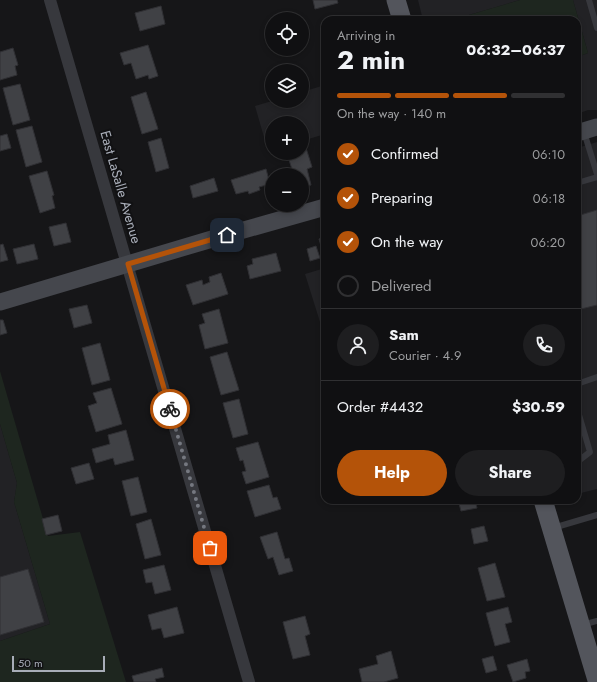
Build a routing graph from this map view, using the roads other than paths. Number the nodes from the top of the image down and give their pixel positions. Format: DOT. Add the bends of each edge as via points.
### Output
graph roads {
  1 [pos="50,0"];
  2 [pos="396,0"];
  3 [pos="589,0"];
  4 [pos="401,16"];
  5 [pos="597,28"];
  6 [pos="586,130"];
  7 [pos="597,174"];
  8 [pos="597,177"];
  9 [pos="581,182"];
  10 [pos="321,208"];
  11 [pos="128,264"];
  12 [pos="0,302"];
  13 [pos="597,377"];
  14 [pos="581,383"];
  15 [pos="581,422"];
  16 [pos="581,459"];
  17 [pos="544,504"];
  18 [pos="597,514"];
  19 [pos="552,529"];
  20 [pos="589,623"];
  21 [pos="597,680"];
  22 [pos="249,682"];
  1 -- 11 [label="street, East LaSalle Avenue"];
  2 -- 4 [label="main road"];
  3 -- 5 [label="lane"];
  6 -- 7 [label="lane"];
  8 -- 9 [label="lane"];
  10 -- 11 [label="street"];
  11 -- 12 [label="street"];
  11 -- 22 [label="street, East LaSalle Avenue"];
  13 -- 14 [label="lane"];
  15 -- 16 [label="lane" via="590,452"];
  17 -- 19 [label="main road"];
  18 -- 19 [label="lane"];
  19 -- 20 [label="main road"];
  20 -- 21 [label="main road"];
}
